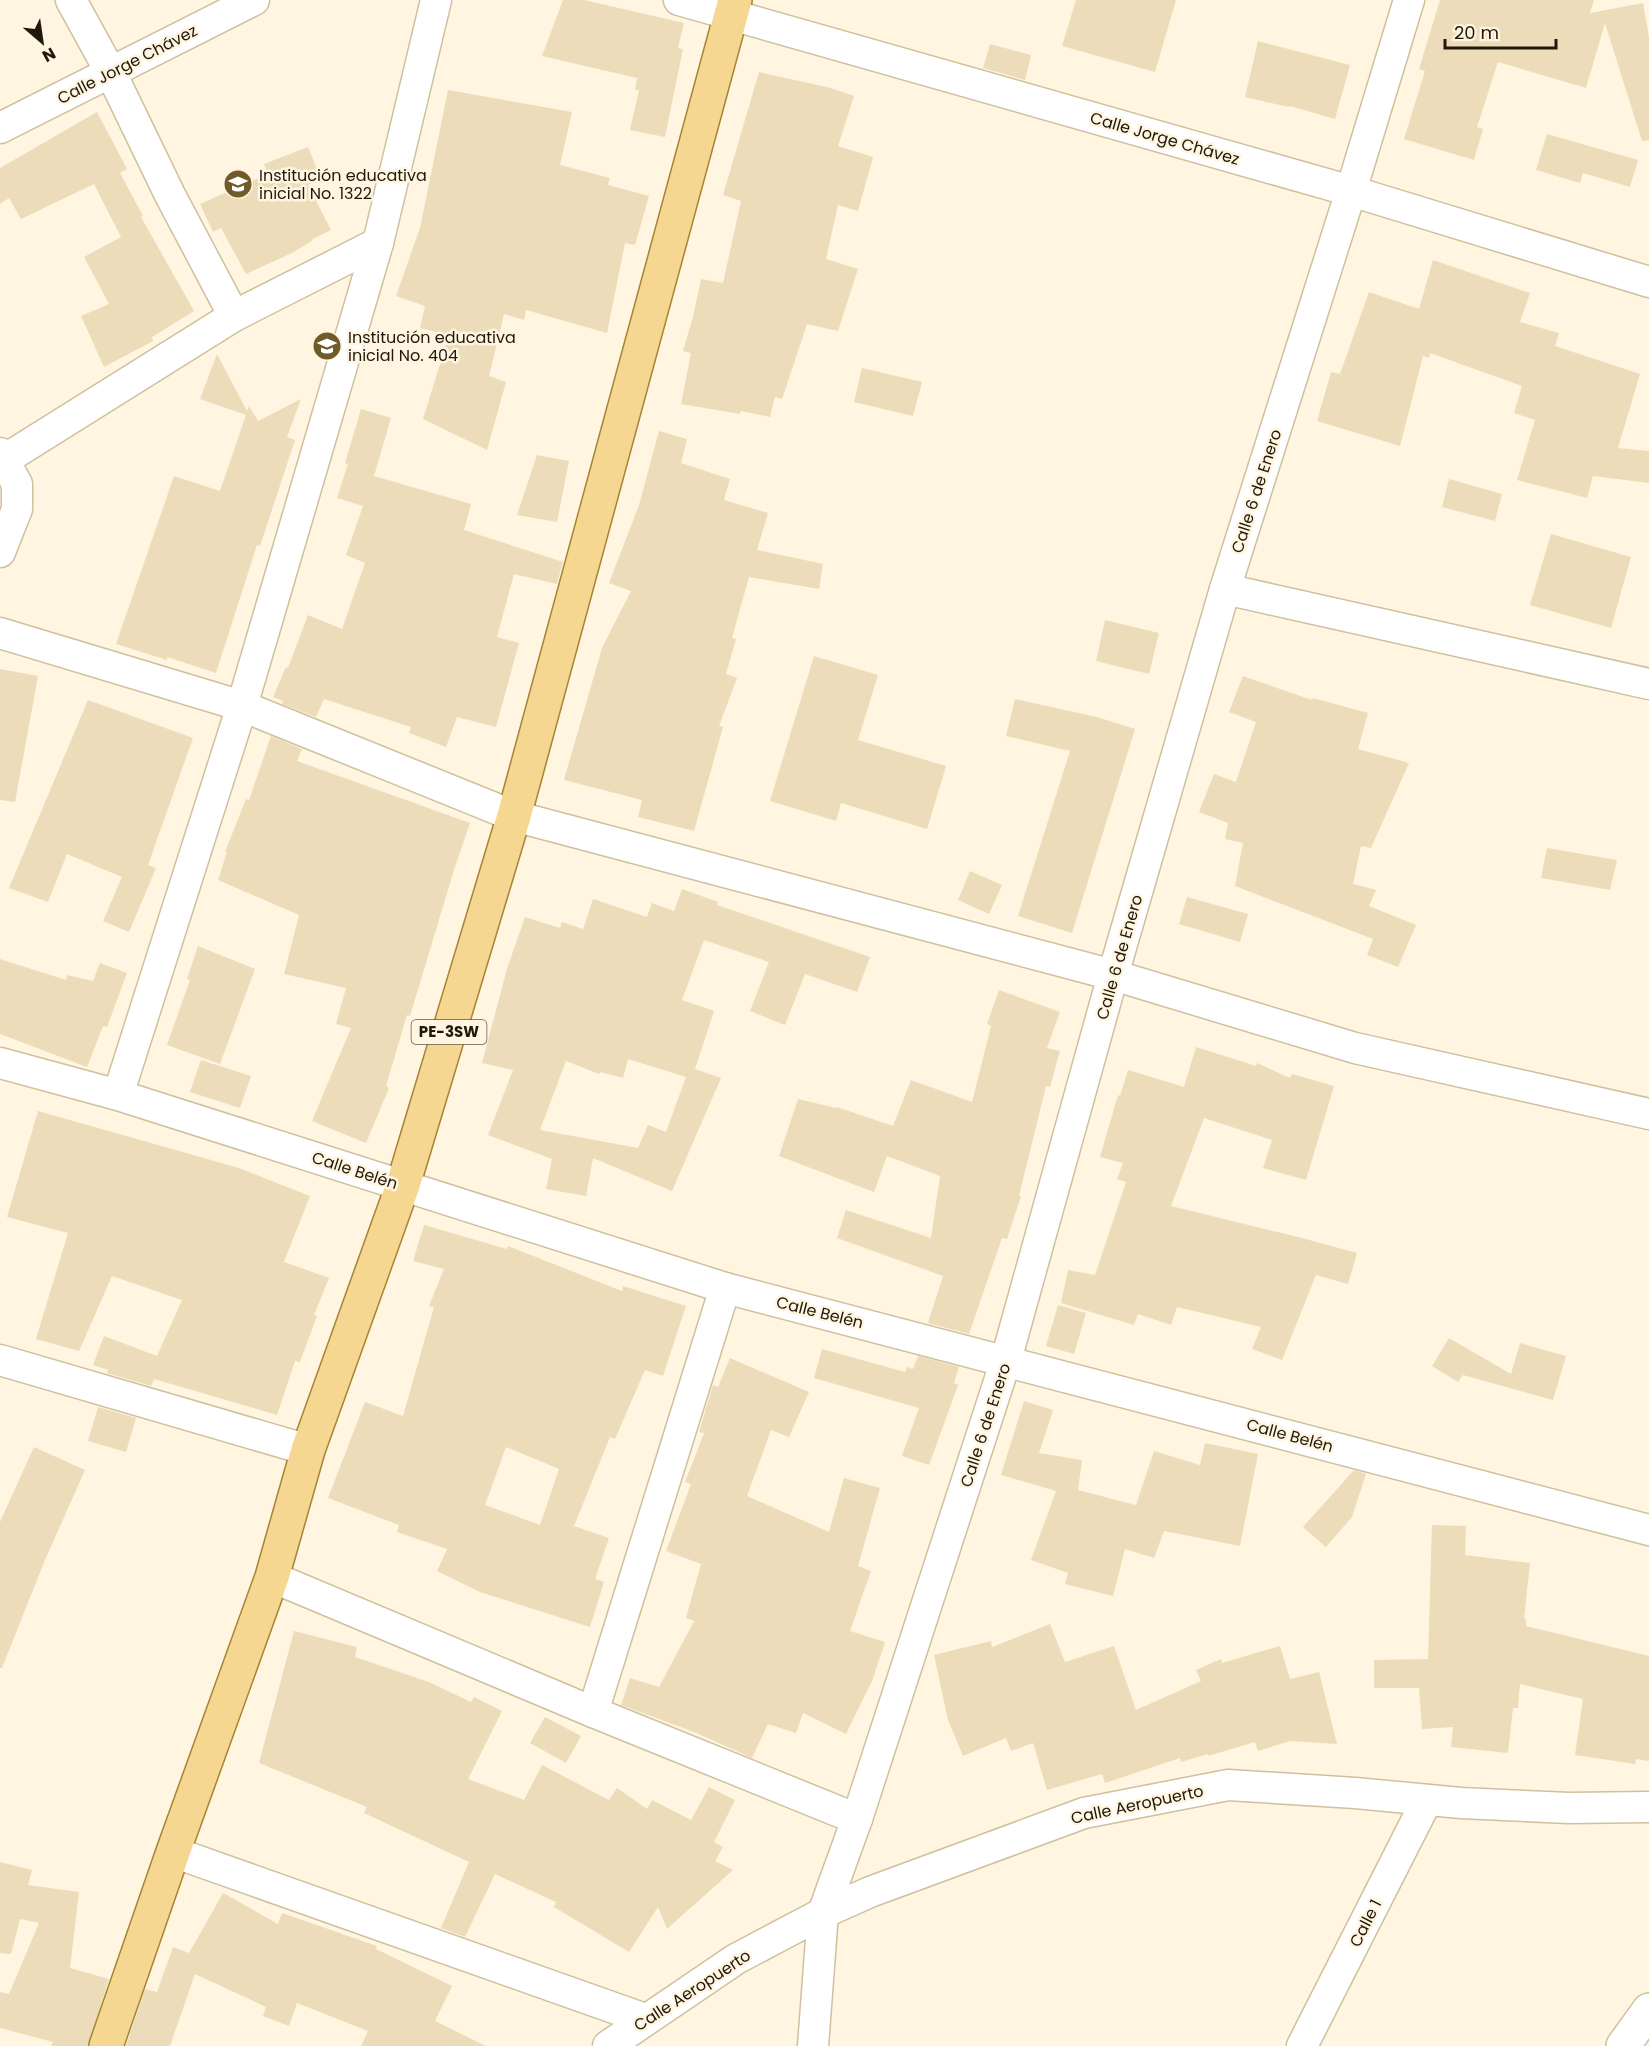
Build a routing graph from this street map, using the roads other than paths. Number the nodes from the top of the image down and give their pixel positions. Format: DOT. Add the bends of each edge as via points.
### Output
graph roads {
  1 [pos="71,0"];
  2 [pos="254,0"];
  3 [pos="436,0"];
  4 [pos="679,0"];
  5 [pos="1409,0"];
  6 [pos="733,7"];
  7 [pos="111,73"];
  8 [pos="0,128"];
  9 [pos="1351,191"];
  10 [pos="378,243"];
  11 [pos="1649,282"];
  12 [pos="234,316"];
  13 [pos="2,457"];
  14 [pos="0,552"];
  15 [pos="1225,589"];
  16 [pos="0,633"];
  17 [pos="1649,684"];
  18 [pos="242,706"];
  19 [pos="514,816"];
  20 [pos="1113,975"];
  21 [pos="0,1063"];
  22 [pos="118,1095"];
  23 [pos="1649,1114"];
  24 [pos="403,1185"];
  25 [pos="725,1288"];
  26 [pos="0,1360"];
  27 [pos="1006,1360"];
  28 [pos="308,1450"];
  29 [pos="1649,1530"];
  30 [pos="272,1577"];
  31 [pos="593,1712"];
  32 [pos="1427,1800"];
  33 [pos="1649,1807"];
  34 [pos="857,1819"];
  35 [pos="173,1852"];
  36 [pos="823,1913"];
  37 [pos="1649,2010"];
  38 [pos="645,2019"];
  39 [pos="106,2046"];
  40 [pos="608,2046"];
  41 [pos="813,2046"];
  42 [pos="1302,2046"];
  43 [pos="1623,2046"];
  1 -- 7 [label="street"];
  2 -- 7 [label="street, Calle Jorge Chávez"];
  3 -- 10 [label="street"];
  4 -- 6 [label="street, Calle Jorge Chávez"];
  5 -- 9 [label="street, Calle 6 de Enero"];
  6 -- 9 [label="street, Calle Jorge Chávez"];
  6 -- 19 [label="main road, PE-3SW"];
  7 -- 8 [label="street, Calle Jorge Chávez"];
  7 -- 12 [label="street"];
  9 -- 11 [label="street, Calle Jorge Chávez"];
  9 -- 15 [label="street, Calle 6 de Enero"];
  10 -- 12 [label="street"];
  10 -- 18 [label="street"];
  12 -- 13 [label="street"];
  13 -- 14 [label="street" via="17,484 17,509"];
  15 -- 17 [label="street"];
  15 -- 20 [label="street, Calle 6 de Enero"];
  16 -- 18 [label="street"];
  18 -- 19 [label="street"];
  18 -- 22 [label="street"];
  19 -- 20 [label="street"];
  19 -- 24 [label="main road, PE-3SW"];
  20 -- 23 [label="street" via="1355,1048"];
  20 -- 27 [label="street, Calle 6 de Enero"];
  21 -- 22 [label="street, Calle Belén"];
  22 -- 24 [label="street, Calle Belén"];
  24 -- 25 [label="street, Calle Belén"];
  24 -- 28 [label="main road, PE-3SW"];
  25 -- 27 [label="street, Calle Belén"];
  25 -- 31 [label="street"];
  26 -- 28 [label="street"];
  27 -- 29 [label="street, Calle Belén"];
  27 -- 34 [label="street, Calle 6 de Enero"];
  28 -- 30 [label="main road, PE-3SW"];
  30 -- 31 [label="street"];
  30 -- 35 [label="main road, PE-3SW"];
  31 -- 34 [label="street"];
  32 -- 33 [label="street, Calle Aeropuerto" via="1569,1808"];
  32 -- 36 [label="street, Calle Aeropuerto" via="1228,1785 1084,1813"];
  32 -- 42 [label="street, Calle 1"];
  34 -- 36 [label="street, Calle 6 de Enero"];
  35 -- 38 [label="street"];
  35 -- 39 [label="main road, PE-3SW"];
  36 -- 38 [label="street, Calle Aeropuerto" via="736,1959"];
  36 -- 41 [label="street, Calle 6 de Enero"];
  37 -- 43 [label="street"];
  38 -- 40 [label="street, Calle Aeropuerto"];
}
